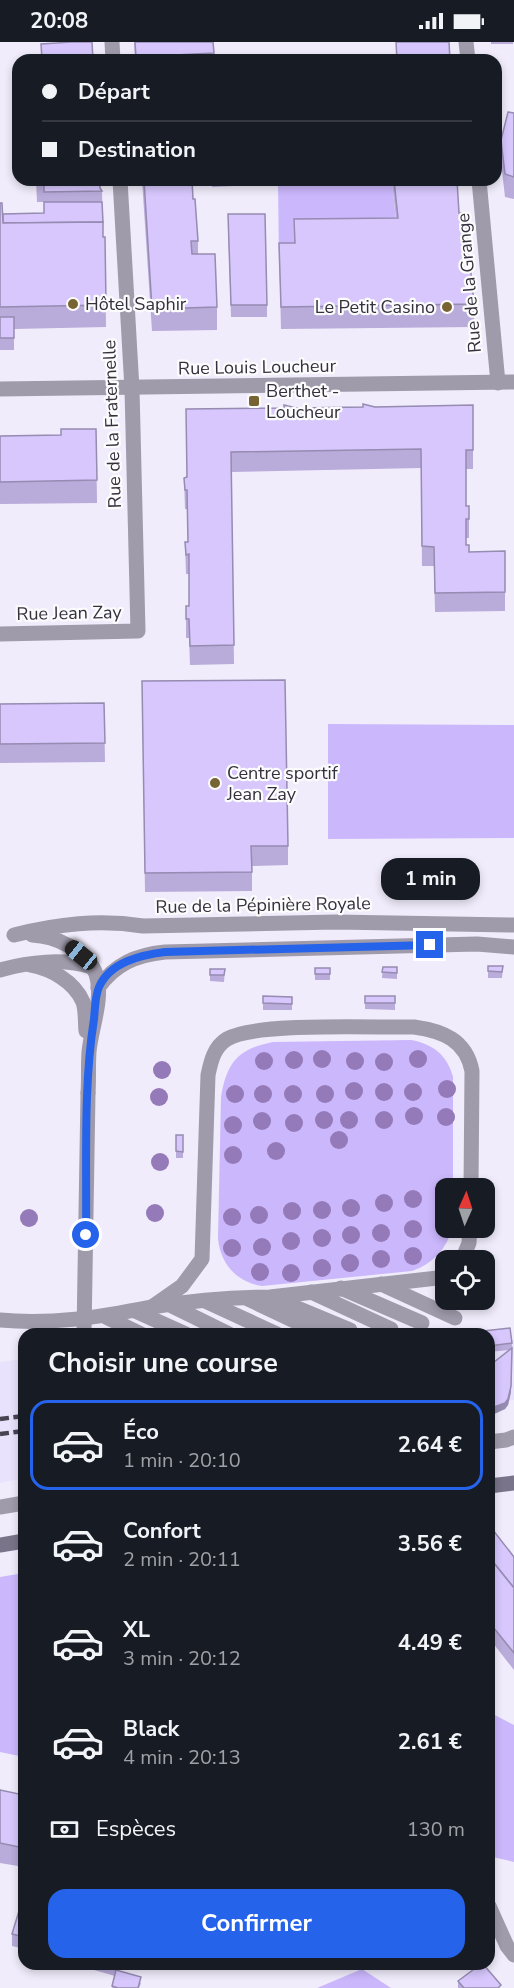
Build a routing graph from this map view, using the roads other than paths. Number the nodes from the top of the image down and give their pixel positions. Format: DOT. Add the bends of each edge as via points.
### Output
graph roads {
  1 [pos="120,186"];
  2 [pos="480,186"];
  3 [pos="506,382"];
  4 [pos="0,389"];
  5 [pos="132,389"];
  6 [pos="138,632"];
  7 [pos="0,634"];
  8 [pos="514,925"];
  9 [pos="514,947"];
  10 [pos="30,965"];
  11 [pos="92,968"];
  12 [pos="0,969"];
  13 [pos="98,988"];
  14 [pos="89,1050"];
  15 [pos="471,1178"];
  16 [pos="435,1277"];
  17 [pos="378,1283"];
  18 [pos="341,1288"];
  19 [pos="310,1292"];
  20 [pos="242,1297"];
  21 [pos="270,1297"];
  22 [pos="206,1301"];
  23 [pos="170,1305"];
  24 [pos="152,1307"];
  25 [pos="135,1311"];
  26 [pos="104,1316"];
  27 [pos="455,1318"];
  28 [pos="0,1320"];
  29 [pos="422,1323"];
  30 [pos="84,1328"];
  31 [pos="129,1328"];
  32 [pos="173,1328"];
  33 [pos="217,1328"];
  34 [pos="264,1328"];
  35 [pos="309,1328"];
  36 [pos="345,1328"];
  37 [pos="390,1328"];
  38 [pos="514,1437"];
  39 [pos="495,1441"];
  40 [pos="514,1483"];
  41 [pos="495,1484"];
  42 [pos="18,1504"];
  43 [pos="0,1507"];
  44 [pos="18,1542"];
  45 [pos="0,1545"];
  46 [pos="495,1919"];
  47 [pos="514,1955"];
  1 -- 5 [label="street, Rue de la Fraternelle"];
  2 -- 3 [label="street, Rue de la Grange"];
  3 -- 5 [label="street, Rue Louis Loucheur"];
  4 -- 5 [label="street, Rue Louis Loucheur"];
  5 -- 6 [label="street, Rue de la Fraternelle"];
  6 -- 7 [label="street, Rue Jean Zay"];
  8 -- 11 [label="street, Rue de la Pépinière Royale" via="336,922 143,926 112,921 46,927 14,935 48,936 68,945"];
  9 -- 13 [label="street" via="477,944 165,952 128,960"];
  10 -- 11 [label="street" via="58,961"];
  10 -- 12 [label="street"];
  10 -- 14 [label="street" via="57,973 83,1003"];
  11 -- 13 [label="street"];
  13 -- 14 [label="street"];
  14 -- 30 [label="street, bridge"];
  15 -- 24 [label="street" via="472,1071 463,1047 453,1040 414,1027 241,1032 220,1044 209,1070 202,1259 182,1286"];
  16 -- 17 [label="street"];
  17 -- 18 [label="street"];
  17 -- 27 [label="street"];
  18 -- 19 [label="street"];
  18 -- 29 [label="street"];
  19 -- 21 [label="street"];
  19 -- 37 [label="street"];
  20 -- 21 [label="street"];
  20 -- 22 [label="street"];
  20 -- 35 [label="street"];
  21 -- 36 [label="street"];
  22 -- 23 [label="street"];
  22 -- 34 [label="street"];
  23 -- 24 [label="street"];
  23 -- 33 [label="street"];
  24 -- 25 [label="street"];
  25 -- 26 [label="street"];
  25 -- 32 [label="street"];
  26 -- 28 [label="street" via="76,1321"];
  26 -- 31 [label="street"];
  38 -- 39 [label="street"];
  40 -- 41 [label="main road"];
  42 -- 43 [label="street"];
  44 -- 45 [label="main road"];
  46 -- 47 [label="street"];
}
